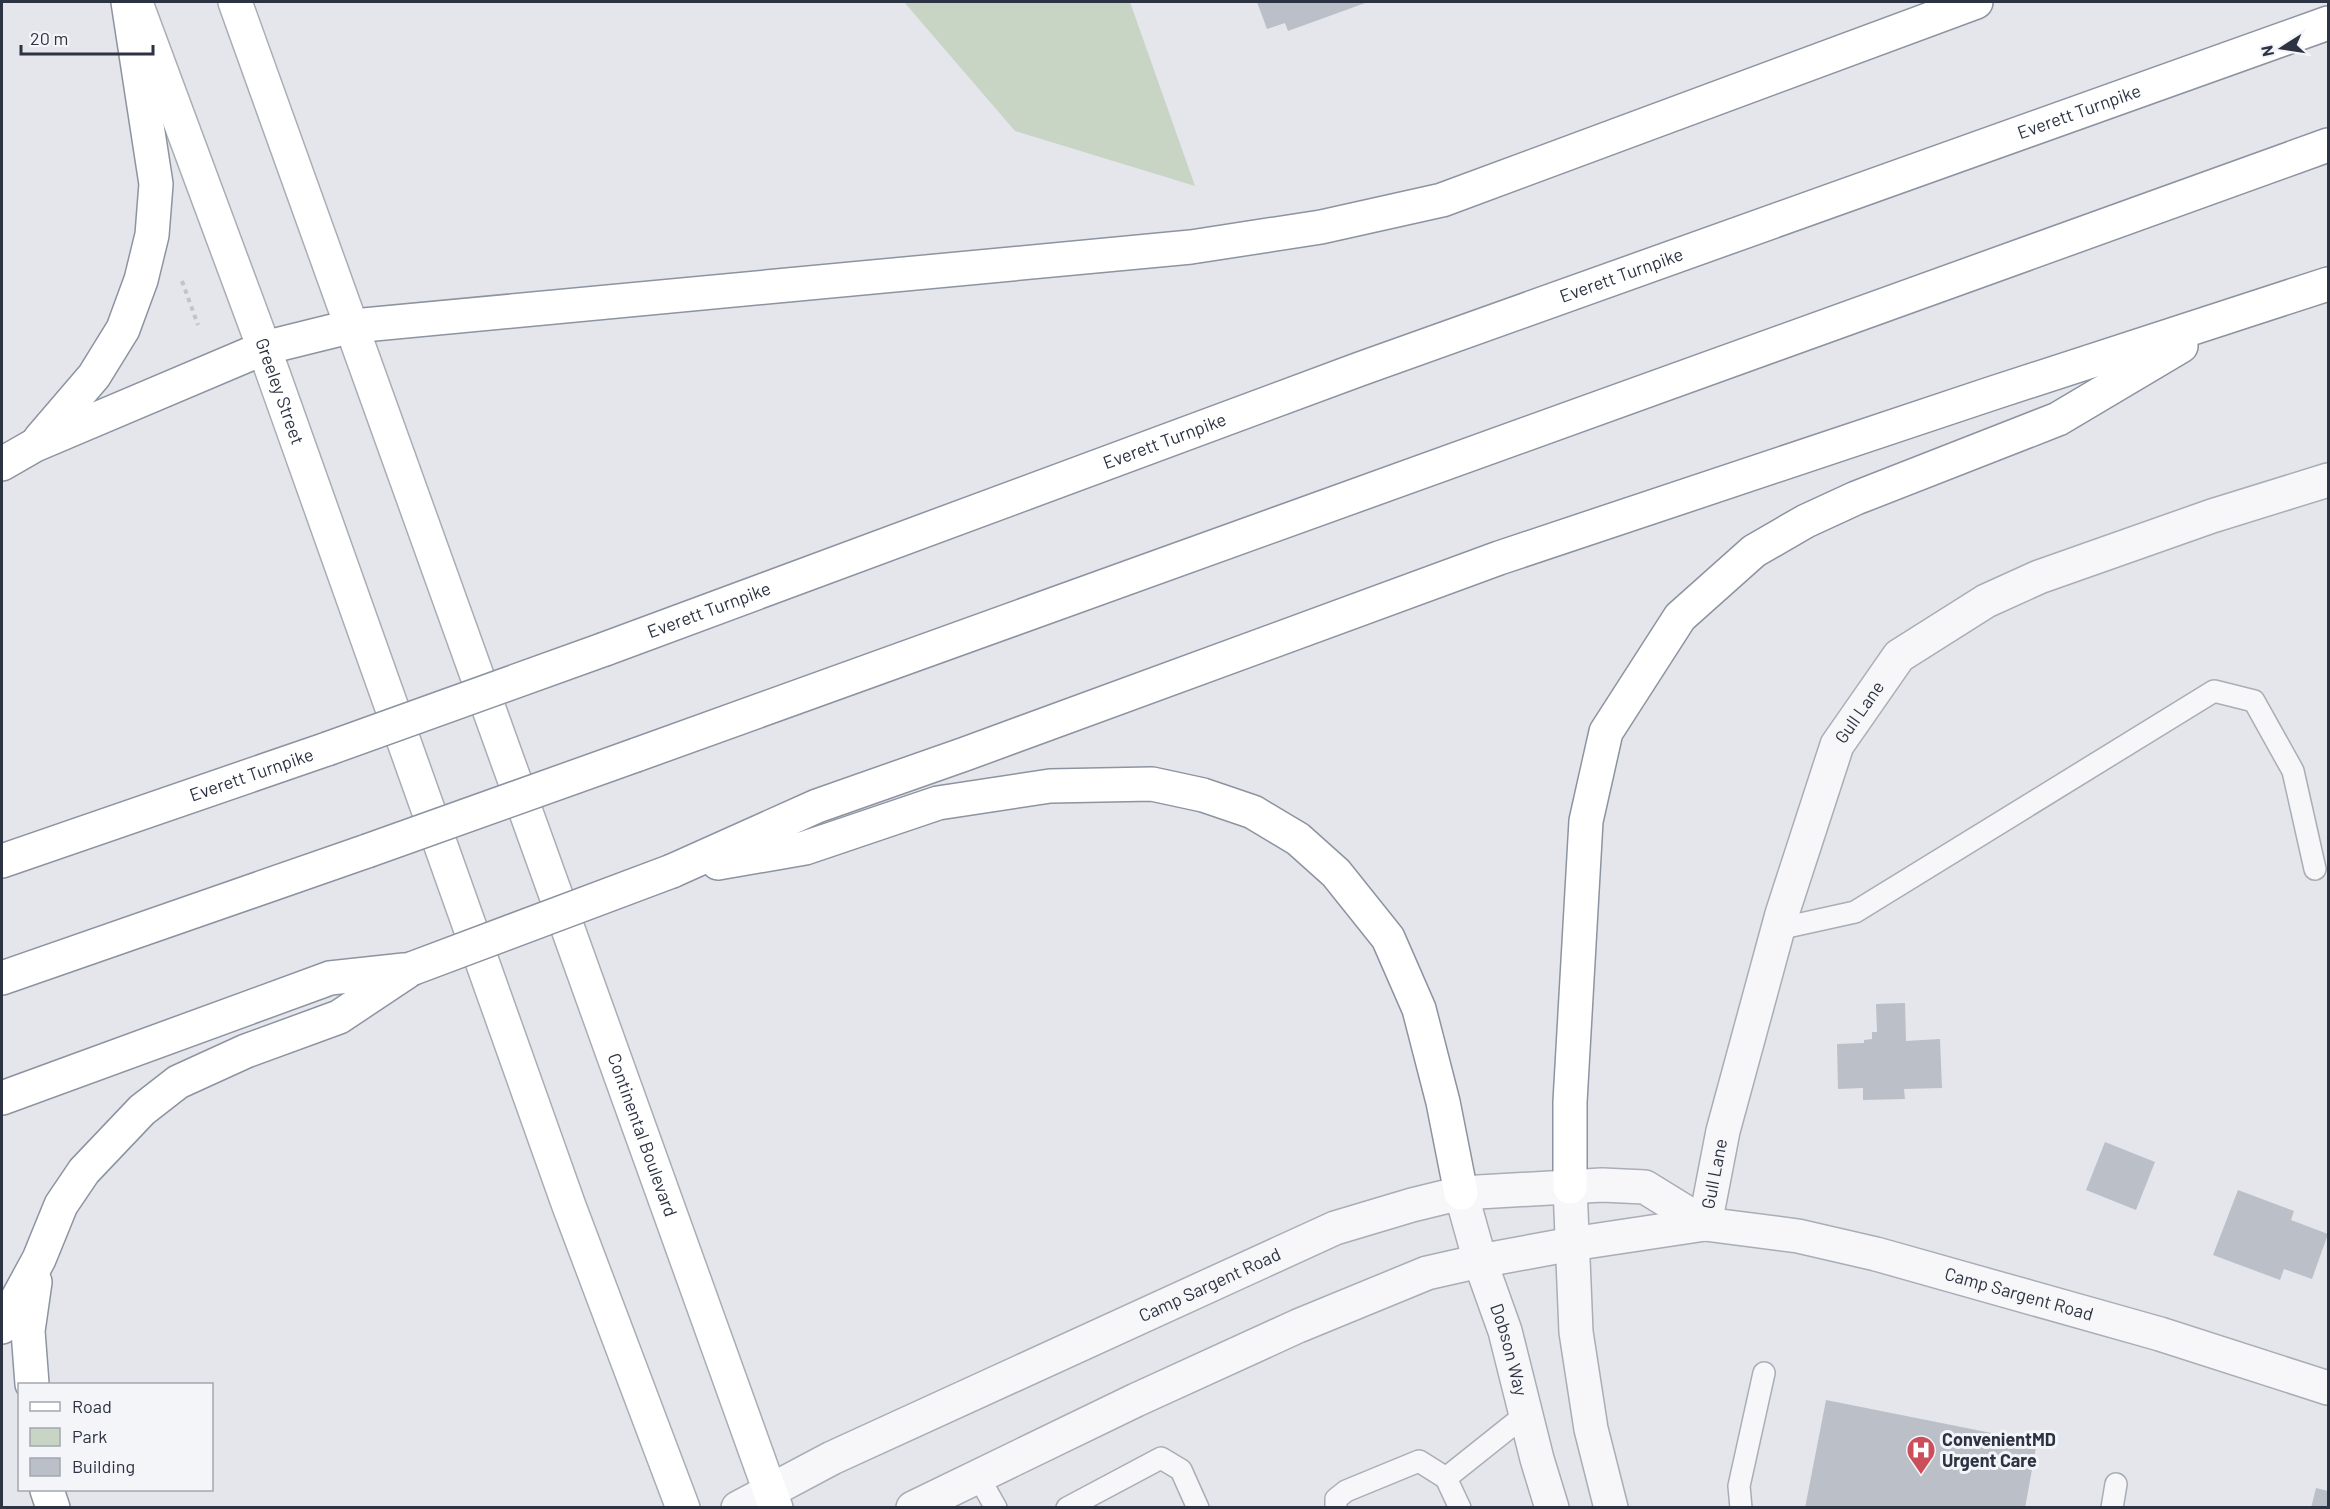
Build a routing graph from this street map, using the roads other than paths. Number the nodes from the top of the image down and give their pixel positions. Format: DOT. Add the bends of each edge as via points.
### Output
graph roads {
  1 [pos="128,2"];
  2 [pos="135,2"];
  3 [pos="235,2"];
  4 [pos="1976,2"];
  5 [pos="2328,23"];
  6 [pos="2328,145"];
  7 [pos="2328,284"];
  8 [pos="2233,315"];
  9 [pos="353,326"];
  10 [pos="264,348"];
  11 [pos="35,445"];
  12 [pos="2,464"];
  13 [pos="2328,480"];
  14 [pos="2,861"];
  15 [pos="2315,869"];
  16 [pos="672,871"];
  17 [pos="1778,929"];
  18 [pos="411,969"];
  19 [pos="2,978"];
  20 [pos="2,1098"];
  21 [pos="1570,1187"];
  22 [pos="1461,1193"];
  23 [pos="1705,1224"];
  24 [pos="1572,1244"];
  25 [pos="39,1259"];
  26 [pos="1480,1261"];
  27 [pos="2,1327"];
  28 [pos="1764,1373"];
  29 [pos="32,1383"];
  30 [pos="2328,1388"];
  31 [pos="1525,1415"];
  32 [pos="978,1476"];
  33 [pos="1446,1479"];
  34 [pos="2116,1485"];
  35 [pos="47,1491"];
  36 [pos="772,1499"];
  37 [pos="53,1508"];
  38 [pos="683,1508"];
  39 [pos="738,1508"];
  40 [pos="913,1508"];
  41 [pos="996,1508"];
  42 [pos="1067,1508"];
  43 [pos="1198,1508"];
  44 [pos="1335,1508"];
  45 [pos="1460,1508"];
  46 [pos="1552,1508"];
  47 [pos="1611,1508"];
  48 [pos="1741,1508"];
  49 [pos="2112,1508"];
  1 -- 11 [label="main road" via="156,184 152,235 123,329 94,376"];
  2 -- 10 [label="main road, Greeley Street"];
  3 -- 9 [label="main road"];
  4 -- 9 [label="main road" via="1442,200 1320,226 1191,247"];
  5 -- 14 [label="main road, Everett Turnpike, bridge" via="1360,369 605,649"];
  6 -- 19 [label="main road, bridge" via="636,755"];
  7 -- 8 [label="main road"];
  8 -- 16 [label="main road" via="1499,558 816,806"];
  8 -- 21 [label="main road" via="2058,419 1806,521 1754,551 1680,617 1606,732 1586,821 1570,1102"];
  9 -- 10 [label="main road"];
  9 -- 36 [label="main road, Continental Boulevard"];
  10 -- 11 [label="main road"];
  10 -- 38 [label="main road, Greeley Street" via="569,1206"];
  11 -- 12 [label="main road"];
  13 -- 17 [label="street, Gull Lane" via="2038,577 1986,601 1899,656 1837,745"];
  15 -- 17 [label="lane" via="2294,771 2254,701 2214,692 1855,912"];
  16 -- 18 [label="main road, bridge"];
  16 -- 22 [label="main road" via="805,848 938,803 1050,786 1152,784 1203,795 1253,812 1298,838 1336,873 1388,938 1419,1009"];
  17 -- 23 [label="street, Gull Lane" via="1724,1131"];
  18 -- 20 [label="main road" via="330,978"];
  18 -- 25 [label="main road" via="339,1017 246,1051 178,1082 142,1110 84,1171 61,1205"];
  21 -- 22 [label="street, Camp Sargent Road"];
  21 -- 23 [label="street, Camp Sargent Road" via="1645,1187"];
  21 -- 24 [label="street"];
  22 -- 26 [label="street, Dobson Way"];
  22 -- 36 [label="street, Camp Sargent Road" via="1335,1228 843,1453"];
  23 -- 24 [label="street, Camp Sargent Road"];
  23 -- 30 [label="street, Camp Sargent Road" via="1798,1236 1876,1254 2160,1334"];
  24 -- 26 [label="street, Camp Sargent Road"];
  24 -- 47 [label="street" via="1576,1332 1591,1429"];
  25 -- 27 [label="main road"];
  25 -- 29 [label="main road" via="28,1331"];
  26 -- 31 [label="street, Dobson Way" via="1505,1331"];
  26 -- 32 [label="street, Camp Sargent Road" via="1427,1273 1298,1326"];
  28 -- 48 [label="lane" via="1739,1486"];
  31 -- 33 [label="lane"];
  31 -- 46 [label="street, Dobson Way"];
  32 -- 40 [label="street, Camp Sargent Road"];
  32 -- 41 [label="lane"];
  33 -- 44 [label="lane" via="1419,1461 1346,1491 1336,1499"];
  33 -- 45 [label="lane"];
  34 -- 49 [label="lane"];
  35 -- 37 [label="main road"];
  36 -- 39 [label="street, Camp Sargent Road"];
  42 -- 43 [label="lane" via="1161,1458 1180,1470"];
}
